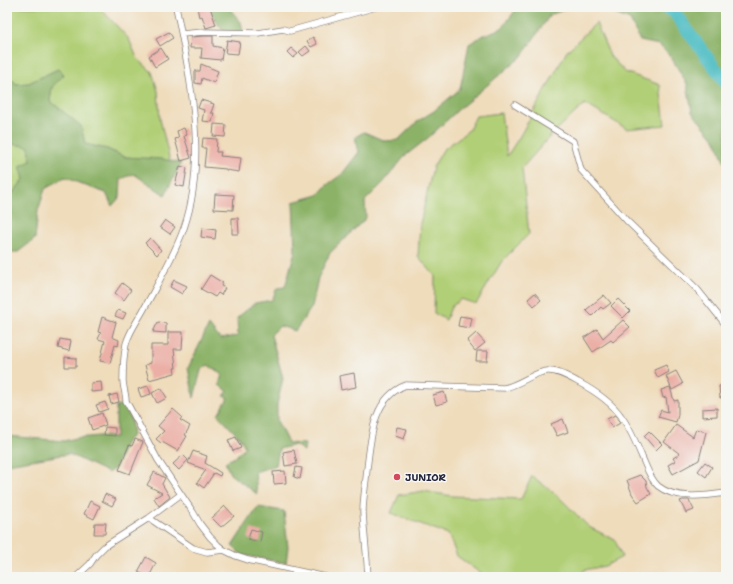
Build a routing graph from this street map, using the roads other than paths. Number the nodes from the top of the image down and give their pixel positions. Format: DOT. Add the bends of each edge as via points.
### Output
graph roads {
  1 [pos="176,7"];
  2 [pos="376,7"];
  3 [pos="182,34"];
  4 [pos="515,105"];
  5 [pos="726,325"];
  6 [pos="726,493"];
  7 [pos="180,495"];
  8 [pos="149,518"];
  9 [pos="224,550"];
  10 [pos="76,577"];
  11 [pos="326,577"];
  12 [pos="368,577"];
  1 -- 3 [label="street"];
  2 -- 3 [label="street" via="290,30"];
  3 -- 7 [label="street" via="196,142 192,195 179,240 126,343 123,380 126,401"];
  4 -- 5 [label="street" via="574,141 581,170 627,221 697,289"];
  6 -- 12 [label="street" via="676,494 657,485 651,478 620,414 581,383 562,374 546,371 504,388 406,385 388,396 377,416 371,436 363,511"];
  7 -- 8 [label="street"];
  7 -- 9 [label="street" via="205,532"];
  8 -- 9 [label="street" via="199,551"];
  8 -- 10 [label="street" via="105,546"];
  9 -- 11 [label="street" via="248,560"];
}
